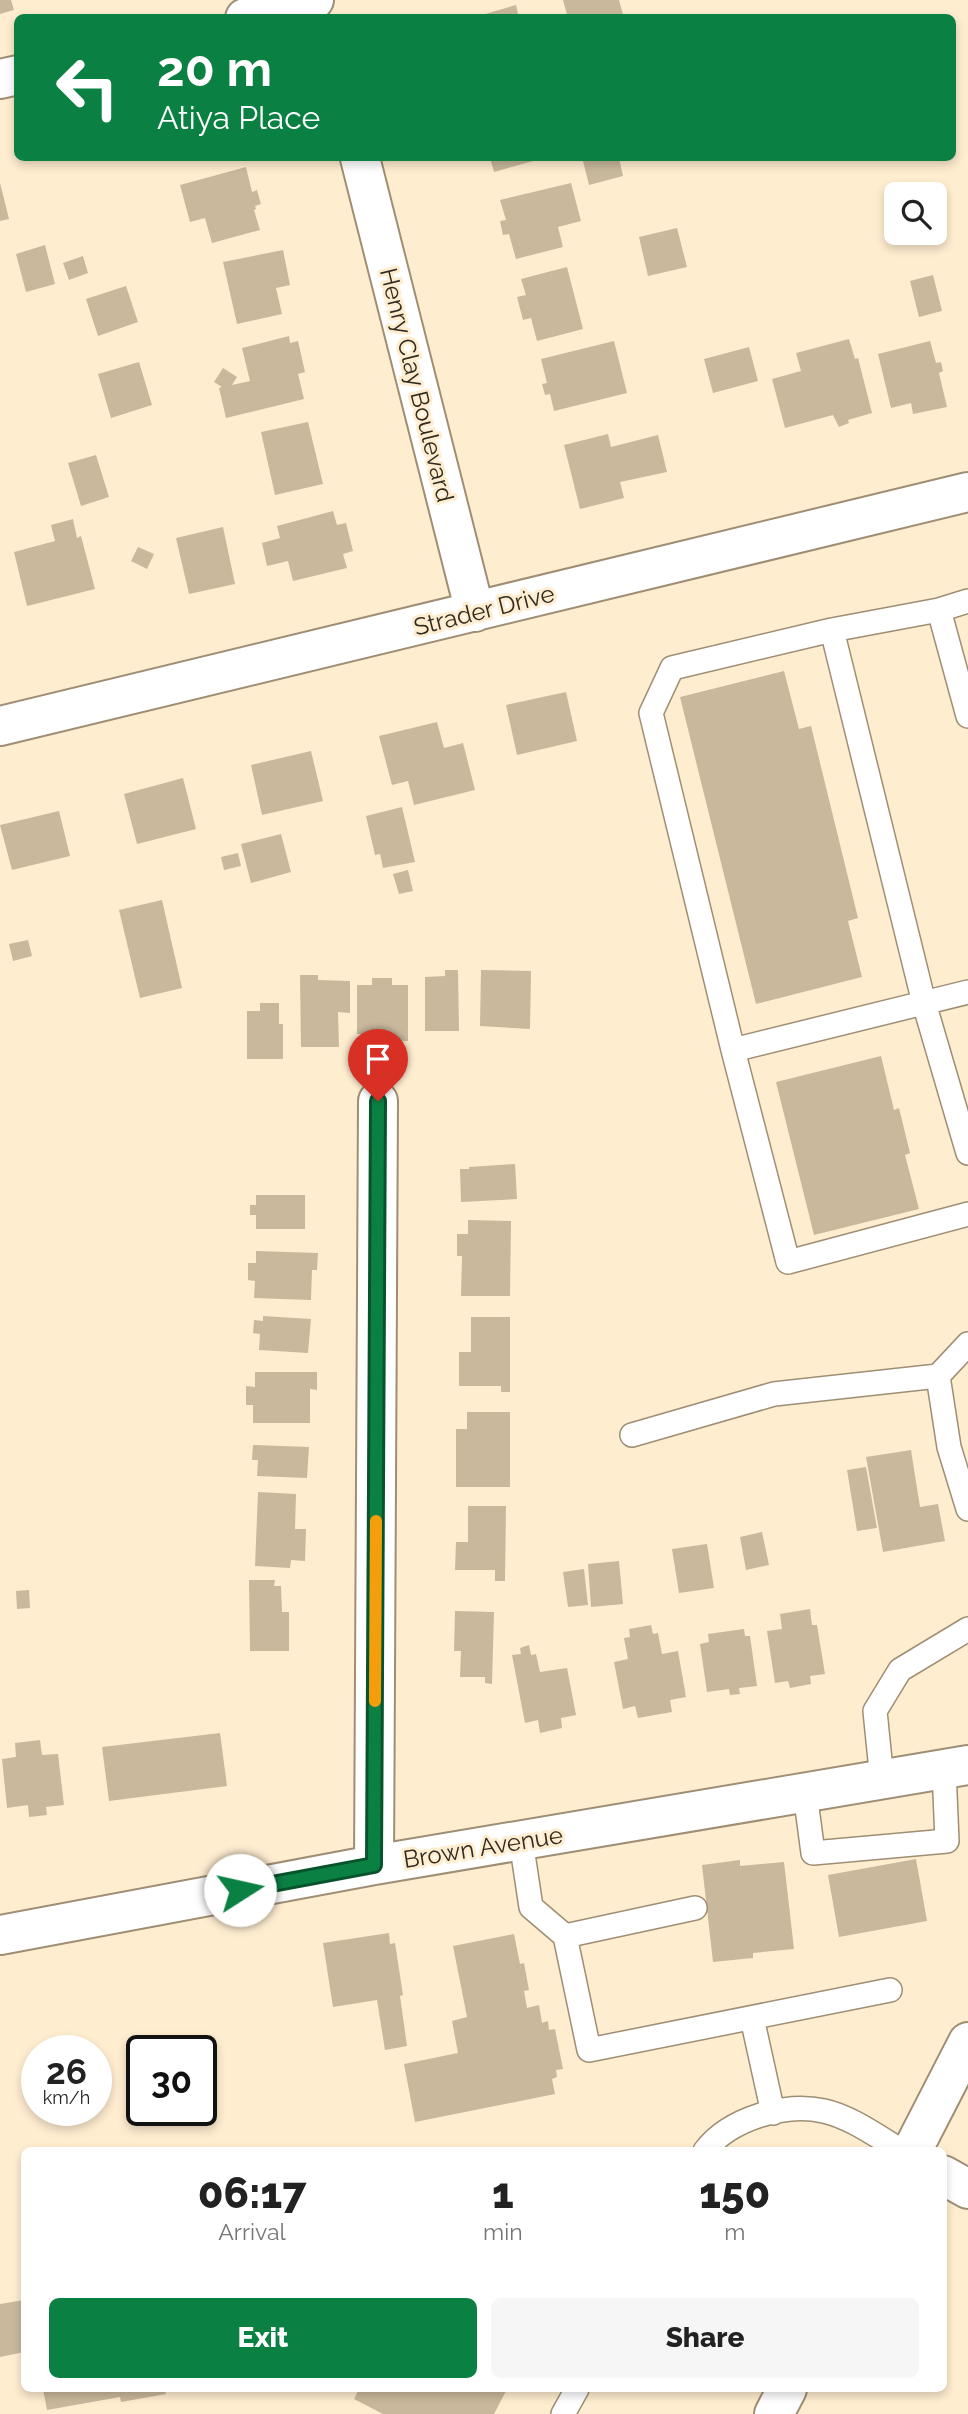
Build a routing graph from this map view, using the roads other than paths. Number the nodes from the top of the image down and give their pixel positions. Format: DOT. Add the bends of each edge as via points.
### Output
graph roads {
  1 [pos="314,0"];
  2 [pos="260,14"];
  3 [pos="361,161"];
  4 [pos="968,492"];
  5 [pos="968,601"];
  6 [pos="940,610"];
  7 [pos="475,612"];
  8 [pos="832,630"];
  9 [pos="968,716"];
  10 [pos="0,726"];
  11 [pos="968,992"];
  12 [pos="924,1003"];
  13 [pos="733,1050"];
  14 [pos="378,1101"];
  15 [pos="968,1153"];
  16 [pos="968,1214"];
  17 [pos="968,1344"];
  18 [pos="938,1376"];
  19 [pos="632,1435"];
  20 [pos="968,1509"];
  21 [pos="968,1629"];
  22 [pos="956,1767"];
  23 [pos="881,1780"];
  24 [pos="805,1793"];
  25 [pos="521,1841"];
  26 [pos="374,1865"];
  27 [pos="695,1908"];
  28 [pos="0,1935"];
  29 [pos="565,1936"];
  30 [pos="890,1990"];
  31 [pos="752,2018"];
  32 [pos="968,2042"];
  33 [pos="773,2113"];
  34 [pos="708,2147"];
  35 [pos="895,2147"];
  36 [pos="914,2147"];
  37 [pos="947,2177"];
  38 [pos="968,2189"];
  39 [pos="575,2392"];
  40 [pos="785,2392"];
  41 [pos="564,2414"];
  42 [pos="774,2414"];
  1 -- 2 [label="street"];
  3 -- 7 [label="street, Henry Clay Boulevard"];
  4 -- 7 [label="street, Strader Drive"];
  5 -- 6 [label="lane"];
  6 -- 8 [label="lane"];
  6 -- 9 [label="lane"];
  7 -- 10 [label="street, Strader Drive"];
  8 -- 12 [label="lane"];
  8 -- 13 [label="lane" via="672,668 651,713"];
  11 -- 12 [label="lane"];
  12 -- 13 [label="lane"];
  12 -- 15 [label="lane"];
  13 -- 16 [label="lane" via="788,1262"];
  14 -- 26 [label="street"];
  17 -- 18 [label="lane"];
  18 -- 19 [label="lane" via="774,1394"];
  18 -- 20 [label="lane" via="949,1447"];
  21 -- 23 [label="lane" via="900,1670 875,1711"];
  22 -- 23 [label="street, Brown Avenue"];
  22 -- 24 [label="lane" via="947,1841 813,1853"];
  23 -- 24 [label="street, Brown Avenue"];
  24 -- 25 [label="street, Brown Avenue"];
  25 -- 26 [label="street, Brown Avenue"];
  25 -- 29 [label="lane" via="531,1907"];
  26 -- 28 [label="street, Brown Avenue"];
  27 -- 29 [label="lane"];
  29 -- 31 [label="lane" via="589,2050"];
  30 -- 31 [label="lane"];
  31 -- 33 [label="lane"];
  32 -- 36 [label="street"];
  33 -- 34 [label="lane" via="734,2124"];
  33 -- 35 [label="lane" via="824,2111"];
  37 -- 38 [label="street"];
  39 -- 41 [label="lane"];
  40 -- 42 [label="street"];
}
